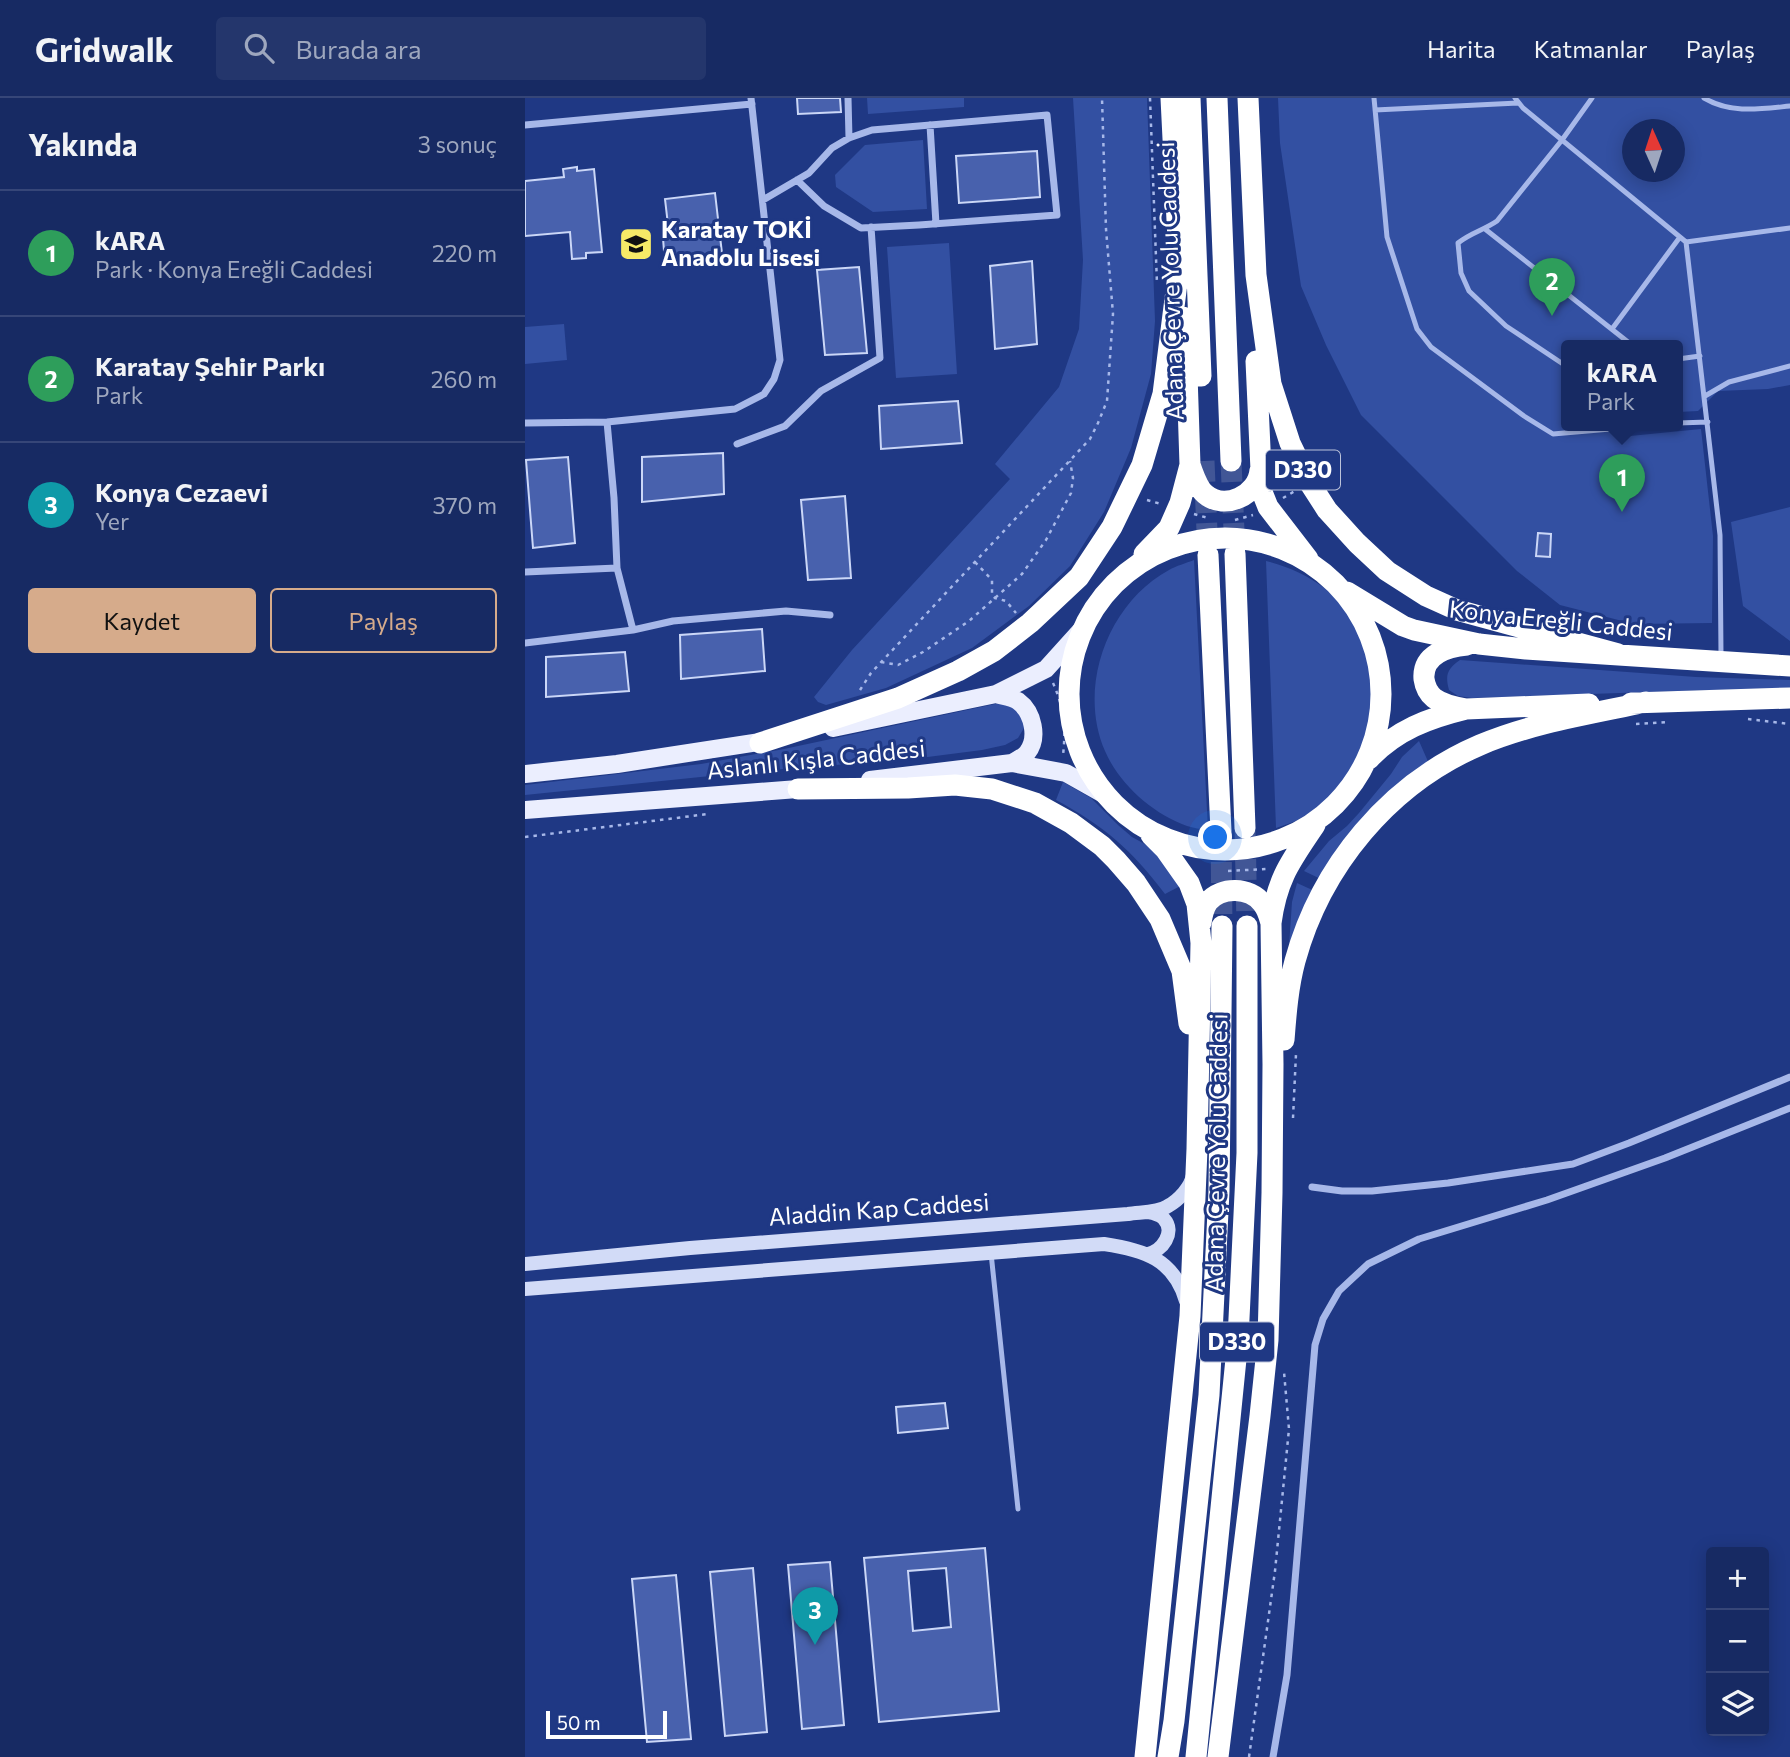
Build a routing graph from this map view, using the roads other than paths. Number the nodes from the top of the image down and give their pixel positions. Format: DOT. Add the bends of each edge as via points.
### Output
graph roads {
  1 [pos="848,98"];
  2 [pos="1171,98"];
  3 [pos="1190,98"];
  4 [pos="1217,98"];
  5 [pos="1248,98"];
  6 [pos="1374,98"];
  7 [pos="1592,98"];
  8 [pos="1704,98"];
  9 [pos="1517,100"];
  10 [pos="751,101"];
  11 [pos="1790,107"];
  12 [pos="1375,110"];
  13 [pos="525,125"];
  14 [pos="930,125"];
  15 [pos="849,138"];
  16 [pos="1562,140"];
  17 [pos="797,180"];
  18 [pos="763,200"];
  19 [pos="936,224"];
  20 [pos="871,227"];
  21 [pos="1790,228"];
  22 [pos="1485,229"];
  23 [pos="1681,237"];
  24 [pos="1686,242"];
  25 [pos="1179,267"];
  26 [pos="1256,275"];
  27 [pos="1612,329"];
  28 [pos="1626,340"];
  29 [pos="1700,356"];
  30 [pos="1683,358"];
  31 [pos="1561,363"];
  32 [pos="1790,366"];
  33 [pos="1705,396"];
  34 [pos="607,422"];
  35 [pos="1708,422"];
  36 [pos="525,424"];
  37 [pos="1683,424"];
  38 [pos="1587,431"];
  39 [pos="737,444"];
  40 [pos="1231,461"];
  41 [pos="1261,461"];
  42 [pos="1197,463"];
  43 [pos="1235,554"];
  44 [pos="1208,555"];
  45 [pos="1314,565"];
  46 [pos="618,568"];
  47 [pos="525,572"];
  48 [pos="1339,588"];
  49 [pos="1110,589"];
  50 [pos="830,615"];
  51 [pos="1083,628"];
  52 [pos="633,630"];
  53 [pos="525,643"];
  54 [pos="1479,644"];
  55 [pos="1618,654"];
  56 [pos="1721,662"];
  57 [pos="1790,666"];
  58 [pos="996,694"];
  59 [pos="1790,698"];
  60 [pos="1646,702"];
  61 [pos="1466,709"];
  62 [pos="760,743"];
  63 [pos="1013,763"];
  64 [pos="1365,763"];
  65 [pos="525,774"];
  66 [pos="798,789"];
  67 [pos="1105,795"];
  68 [pos="525,810"];
  69 [pos="1321,817"];
  70 [pos="1143,827"];
  71 [pos="1245,828"];
  72 [pos="1221,831"];
  73 [pos="1271,923"];
  74 [pos="1222,926"];
  75 [pos="1247,926"];
  76 [pos="1200,927"];
  77 [pos="1790,1077"];
  78 [pos="1198,1104"];
  79 [pos="1790,1108"];
  80 [pos="1197,1149"];
  81 [pos="1312,1188"];
  82 [pos="1272,1192"];
  83 [pos="1147,1211"];
  84 [pos="991,1253"];
  85 [pos="1148,1254"];
  86 [pos="525,1264"];
  87 [pos="525,1289"];
  88 [pos="1190,1316"];
  89 [pos="1018,1509"];
  90 [pos="1146,1757"];
  91 [pos="1168,1757"];
  92 [pos="1196,1757"];
  93 [pos="1218,1757"];
  94 [pos="1273,1757"];
  1 -- 15 [label="street"];
  2 -- 25 [label="highway"];
  3 -- 42 [label="highway, Adana Çevre Yolu Caddesi"];
  4 -- 40 [label="highway, D330"];
  5 -- 26 [label="highway, D330"];
  6 -- 12 [label="lane"];
  7 -- 16 [label="lane"];
  8 -- 11 [label="lane" via="1718,106 1752,110"];
  9 -- 12 [label="lane"];
  9 -- 16 [label="lane"];
  10 -- 13 [label="street"];
  10 -- 18 [label="street"];
  12 -- 38 [label="lane" via="1387,237 1417,329 1431,347 1553,434"];
  14 -- 15 [label="street" via="872,130"];
  14 -- 19 [label="street"];
  14 -- 19 [label="street" via="1047,115 1057,215"];
  15 -- 17 [label="street"];
  16 -- 22 [label="lane"];
  16 -- 23 [label="lane"];
  17 -- 18 [label="street"];
  17 -- 20 [label="street" via="824,206 861,228"];
  18 -- 34 [label="street" via="780,360 769,387 735,409"];
  19 -- 20 [label="street"];
  20 -- 39 [label="street" via="880,358 821,391 785,426"];
  21 -- 24 [label="lane"];
  22 -- 27 [label="lane"];
  22 -- 31 [label="lane" via="1458,243 1461,273 1469,291 1506,326"];
  23 -- 24 [label="lane"];
  23 -- 27 [label="lane"];
  24 -- 29 [label="lane"];
  25 -- 42 [label="highway"];
  25 -- 62 [label="highway" via="1163,394 1142,465 1112,527 1079,577 1020,620 994,651 958,671 898,698"];
  26 -- 41 [label="highway"];
  26 -- 55 [label="highway, D330" via="1271,384 1290,443 1327,510 1357,543 1387,571 1457,610"];
  27 -- 28 [label="lane"];
  29 -- 30 [label="lane"];
  29 -- 33 [label="lane"];
  32 -- 33 [label="lane" via="1729,382"];
  33 -- 35 [label="lane"];
  34 -- 36 [label="street"];
  34 -- 46 [label="street"];
  35 -- 37 [label="lane"];
  35 -- 56 [label="lane" via="1720,535"];
  41 -- 42 [label="highway" via="1255,485 1240,499 1225,501 1213,499 1199,487"];
  41 -- 45 [label="highway" via="1262,492 1269,507"];
  42 -- 49 [label="highway" via="1169,528"];
  43 -- 71 [label="highway"];
  44 -- 72 [label="highway"];
  45 -- 48 [label="highway"];
  45 -- 49 [label="highway" via="1267,544 1207,539 1150,557"];
  46 -- 47 [label="street"];
  46 -- 52 [label="street"];
  48 -- 54 [label="highway, Konya Ereğli Caddesi" via="1403,626"];
  48 -- 64 [label="highway" via="1361,618 1376,653 1381,690 1378,728"];
  49 -- 51 [label="highway"];
  50 -- 52 [label="street" via="786,611 673,621"];
  51 -- 58 [label="main road, Aslanlı Kışla Caddesi" via="1046,669"];
  51 -- 67 [label="highway" via="1070,676 1070,715 1076,744"];
  52 -- 53 [label="street"];
  54 -- 55 [label="highway, Konya Ereğli Caddesi"];
  54 -- 61 [label="highway" via="1446,649 1425,665 1425,687 1433,697"];
  55 -- 56 [label="highway, Konya Ereğli Caddesi / D330"];
  56 -- 57 [label="highway, Konya Ereğli Caddesi / D330"];
  58 -- 62 [label="main road, Aslanlı Kışla Caddesi"];
  58 -- 63 [label="main road" via="1017,700 1031,720 1034,736 1027,753"];
  59 -- 60 [label="highway"];
  60 -- 61 [label="highway"];
  60 -- 82 [label="highway" via="1481,745 1413,783 1360,835 1322,892 1294,963"];
  61 -- 64 [label="highway" via="1416,724 1380,747"];
  62 -- 65 [label="main road, Aslanlı Kışla Caddesi"];
  63 -- 66 [label="main road, Aslanlı Kışla Caddesi"];
  63 -- 67 [label="main road, Aslanlı Kışla Caddesi" via="1066,773"];
  64 -- 69 [label="highway" via="1346,793"];
  66 -- 68 [label="main road, Aslanlı Kışla Caddesi"];
  66 -- 78 [label="highway" via="955,785 992,789 1035,803 1086,834 1136,883 1160,919 1182,971"];
  67 -- 70 [label="highway"];
  69 -- 70 [label="highway" via="1279,840 1233,850 1186,845"];
  69 -- 73 [label="highway" via="1284,873"];
  70 -- 76 [label="highway" via="1189,883"];
  73 -- 76 [label="highway" via="1267,910 1252,894 1225,891 1207,904"];
  73 -- 82 [label="highway"];
  74 -- 91 [label="highway, Adana Çevre Yolu Caddesi / D330" via="1219,1191 1209,1395"];
  75 -- 92 [label="highway, Adana Çevre Yolu Caddesi / D330" via="1247,1153 1238,1339"];
  76 -- 78 [label="highway"];
  77 -- 81 [label="street" via="1573,1164 1372,1191"];
  78 -- 80 [label="highway"];
  79 -- 94 [label="street" via="1547,1200 1419,1239 1368,1264 1339,1290 1315,1345 1287,1675"];
  80 -- 83 [label="street, Aladdin Kap Caddesi" via="1192,1183 1167,1208"];
  80 -- 88 [label="highway"];
  82 -- 93 [label="highway" via="1260,1416"];
  83 -- 85 [label="street" via="1166,1220 1168,1227 1163,1247"];
  83 -- 86 [label="street, Aladdin Kap Caddesi"];
  84 -- 85 [label="street, Aladdin Kap Caddesi" via="1104,1244"];
  84 -- 87 [label="street, Aladdin Kap Caddesi"];
  84 -- 89 [label="lane"];
  85 -- 88 [label="street" via="1166,1266 1182,1286"];
  88 -- 90 [label="highway"];
}
